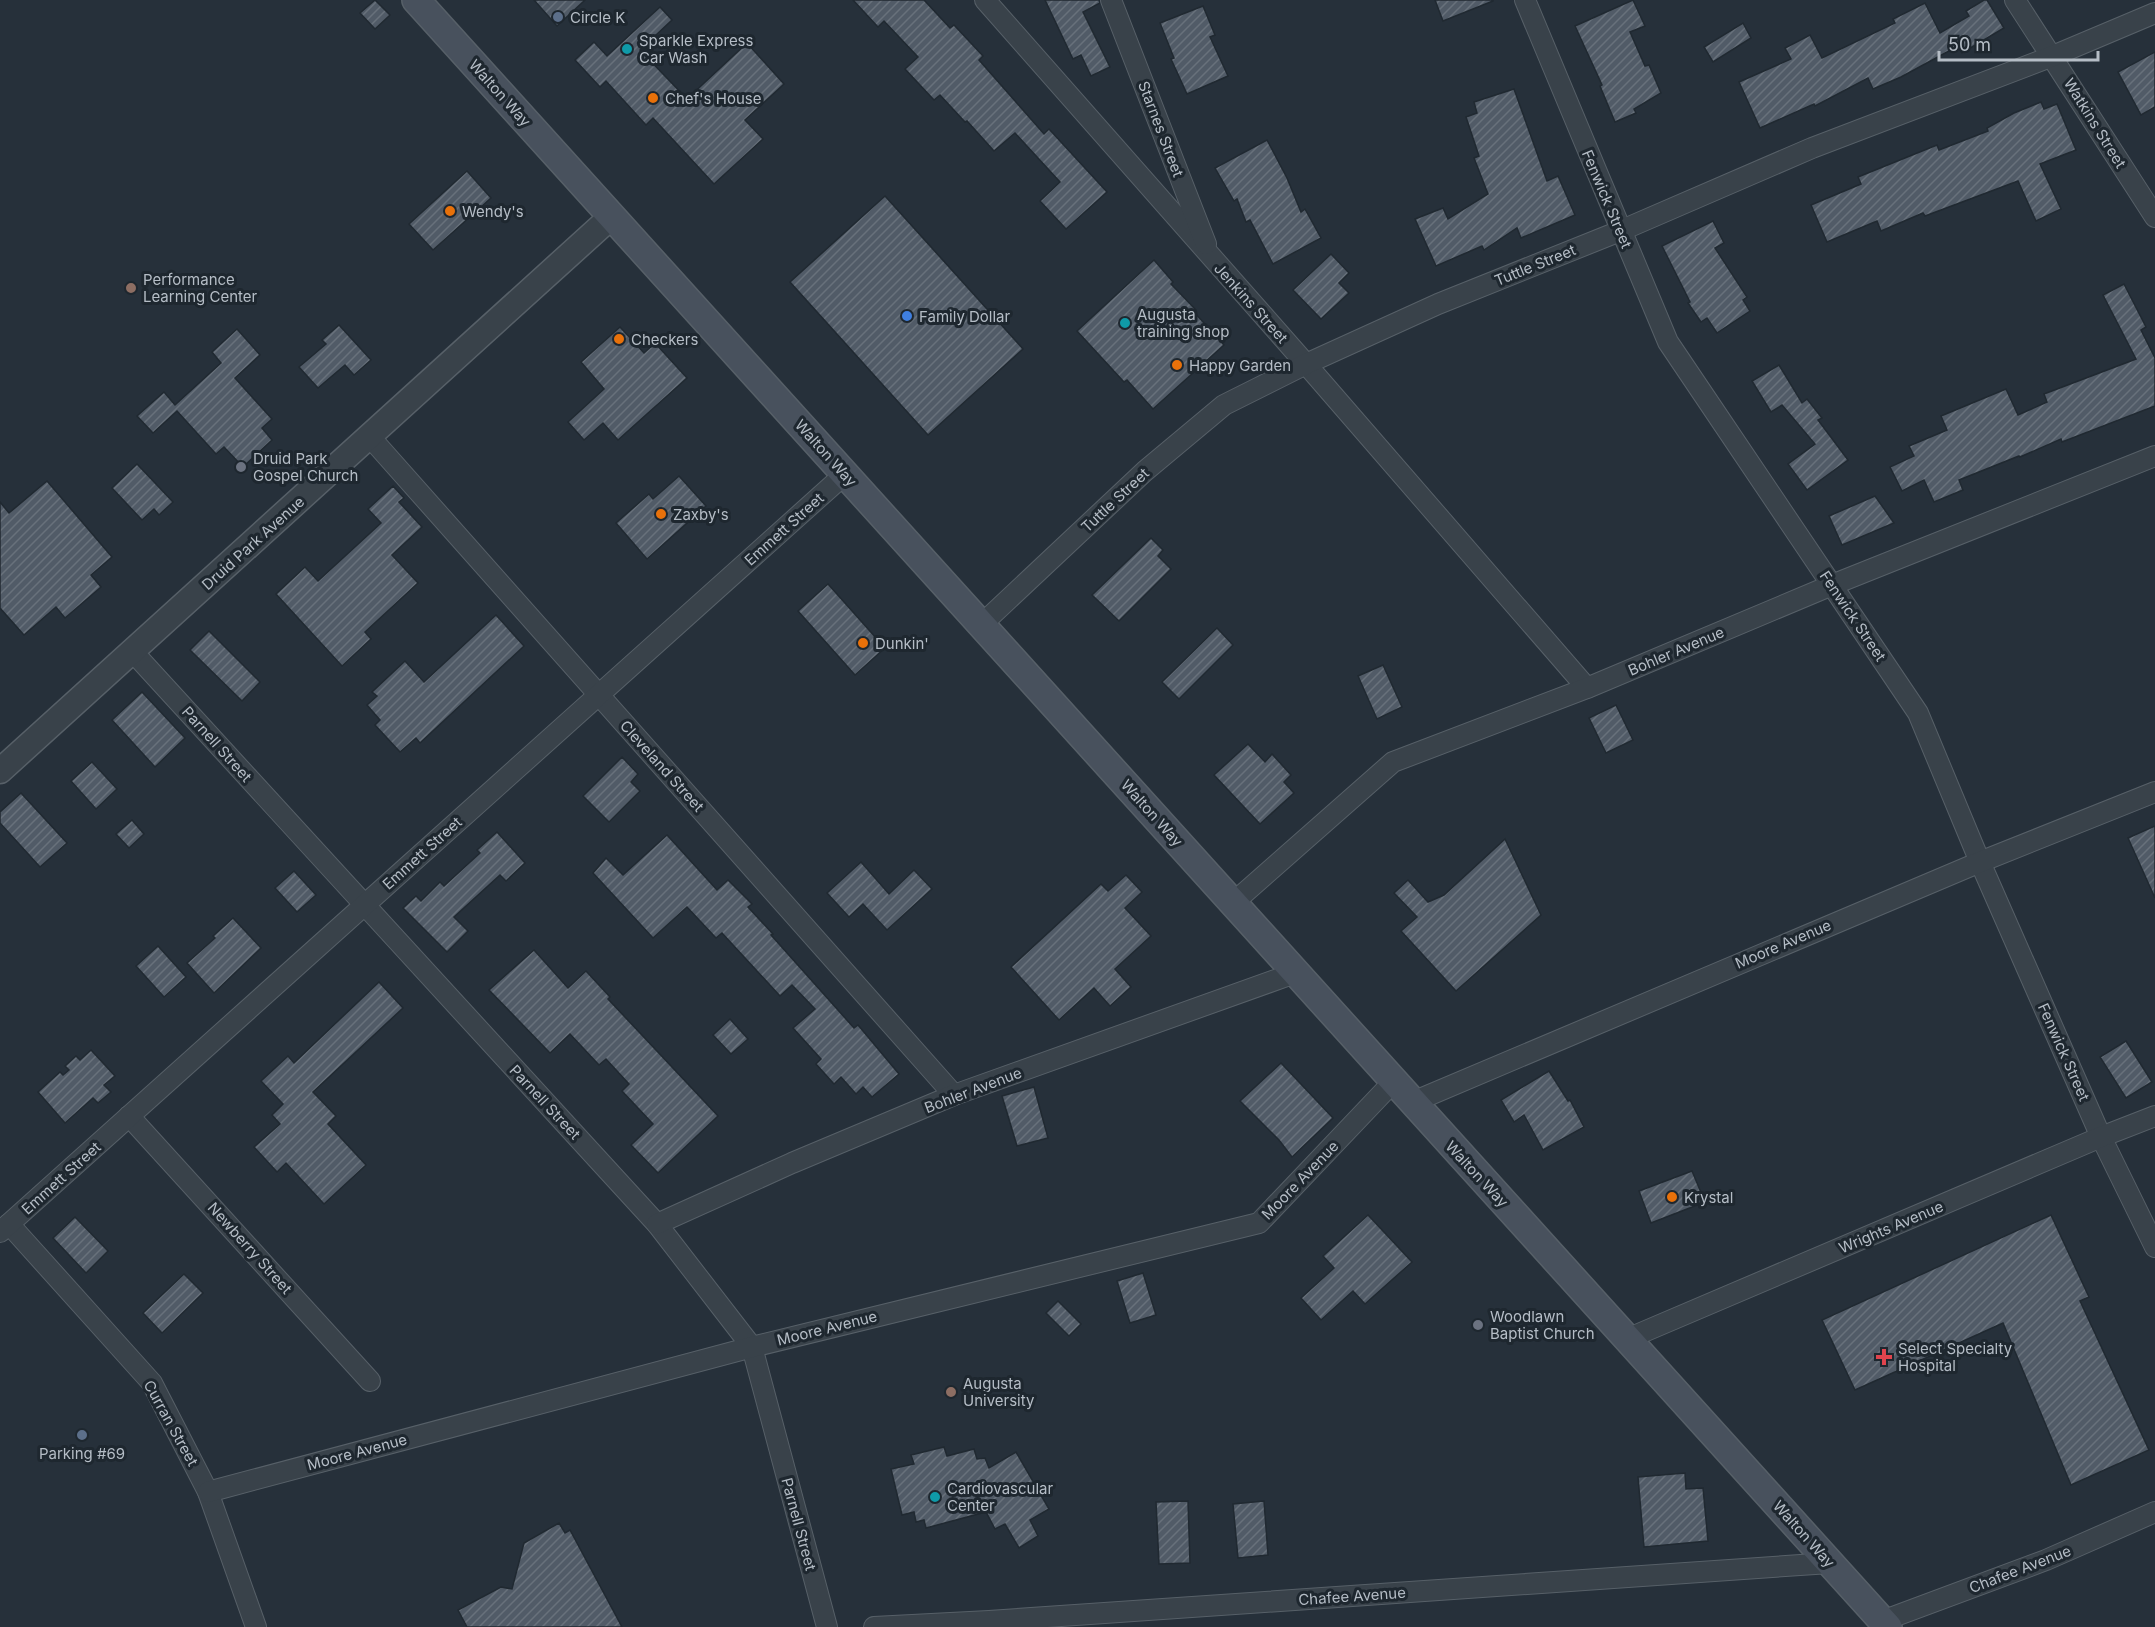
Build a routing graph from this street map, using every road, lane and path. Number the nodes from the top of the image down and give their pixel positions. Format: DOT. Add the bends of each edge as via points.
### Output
graph roads {
  1 [pos="416,0"];
  2 [pos="985,0"];
  3 [pos="1111,0"];
  4 [pos="1525,0"];
  5 [pos="2015,0"];
  6 [pos="2155,13"];
  7 [pos="2053,56"];
  8 [pos="612,217"];
  9 [pos="2155,217"];
  10 [pos="1620,231"];
  11 [pos="1211,257"];
  12 [pos="1306,364"];
  13 [pos="370,437"];
  14 [pos="2155,456"];
  15 [pos="845,474"];
  16 [pos="1832,585"];
  17 [pos="981,625"];
  18 [pos="133,652"];
  19 [pos="1587,688"];
  20 [pos="599,695"];
  21 [pos="0,771"];
  22 [pos="2155,792"];
  23 [pos="1980,862"];
  24 [pos="1233,903"];
  25 [pos="364,906"];
  26 [pos="1296,973"];
  27 [pos="1394,1082"];
  28 [pos="954,1095"];
  29 [pos="1413,1102"];
  30 [pos="129,1116"];
  31 [pos="2155,1116"];
  32 [pos="2101,1137"];
  33 [pos="657,1224"];
  34 [pos="4,1228"];
  35 [pos="2155,1247"];
  36 [pos="1627,1339"];
  37 [pos="752,1347"];
  38 [pos="370,1381"];
  39 [pos="208,1492"];
  40 [pos="2155,1512"];
  41 [pos="1830,1563"];
  42 [pos="989,1624"];
  43 [pos="1885,1624"];
  44 [pos="256,1627"];
  45 [pos="827,1627"];
  46 [pos="874,1627"];
  1 -- 8 [label="main road, Walton Way"];
  2 -- 11 [label="street, Jenkins Street"];
  3 -- 11 [label="street, Starnes Street"];
  4 -- 10 [label="street, Fenwick Street"];
  5 -- 7 [label="street, Watkins Street"];
  6 -- 7 [label="street, Tuttle Street"];
  7 -- 9 [label="street, Watkins Street"];
  7 -- 10 [label="street, Tuttle Street" via="1812,148"];
  8 -- 13 [label="street, Druid Park Avenue"];
  8 -- 15 [label="main road, Walton Way"];
  10 -- 12 [label="street, Tuttle Street" via="1438,304"];
  10 -- 16 [label="street, Fenwick Street" via="1668,342"];
  11 -- 12 [label="street, Jenkins Street"];
  12 -- 17 [label="street, Tuttle Street" via="1224,405 1145,471"];
  12 -- 19 [label="street, Jenkins Street"];
  13 -- 18 [label="street, Druid Park Avenue"];
  13 -- 20 [label="street, Cleveland Street"];
  14 -- 16 [label="street, Bohler Avenue"];
  15 -- 17 [label="main road, Walton Way"];
  15 -- 20 [label="street, Emmett Street"];
  16 -- 19 [label="street, Bohler Avenue"];
  16 -- 23 [label="street, Fenwick Street" via="1918,713"];
  17 -- 24 [label="main road, Walton Way"];
  18 -- 21 [label="street, Druid Park Avenue"];
  18 -- 25 [label="street, Parnell Street"];
  19 -- 24 [label="street, Bohler Avenue" via="1393,762"];
  20 -- 25 [label="street, Emmett Street"];
  20 -- 28 [label="street, Cleveland Street"];
  22 -- 23 [label="street, Moore Avenue"];
  23 -- 29 [label="street, Moore Avenue"];
  23 -- 32 [label="street, Fenwick Street"];
  24 -- 26 [label="main road, Walton Way"];
  25 -- 30 [label="street, Emmett Street"];
  25 -- 33 [label="street, Parnell Street"];
  26 -- 27 [label="main road, Walton Way"];
  26 -- 28 [label="street, Bohler Avenue"];
  27 -- 29 [label="main road, Walton Way"];
  27 -- 37 [label="street, Moore Avenue" via="1259,1223"];
  28 -- 33 [label="street, Bohler Avenue"];
  29 -- 36 [label="main road, Walton Way"];
  30 -- 34 [label="street, Emmett Street"];
  30 -- 38 [label="street, Newberry Street"];
  31 -- 32 [label="street, Wrights Avenue"];
  32 -- 35 [label="street, Fenwick Street"];
  32 -- 36 [label="street, Wrights Avenue"];
  33 -- 37 [label="street, Parnell Street"];
  34 -- 39 [label="street, Curran Street" via="152,1383"];
  36 -- 41 [label="main road, Walton Way"];
  37 -- 39 [label="street, Moore Avenue"];
  37 -- 45 [label="street, Parnell Street"];
  39 -- 44 [label="street, Curran Street"];
  40 -- 43 [label="street, Chafee Avenue"];
  41 -- 42 [label="street, Chafee Avenue"];
  41 -- 43 [label="main road, Walton Way"];
  42 -- 46 [label="street, Chafee Avenue"];
}
